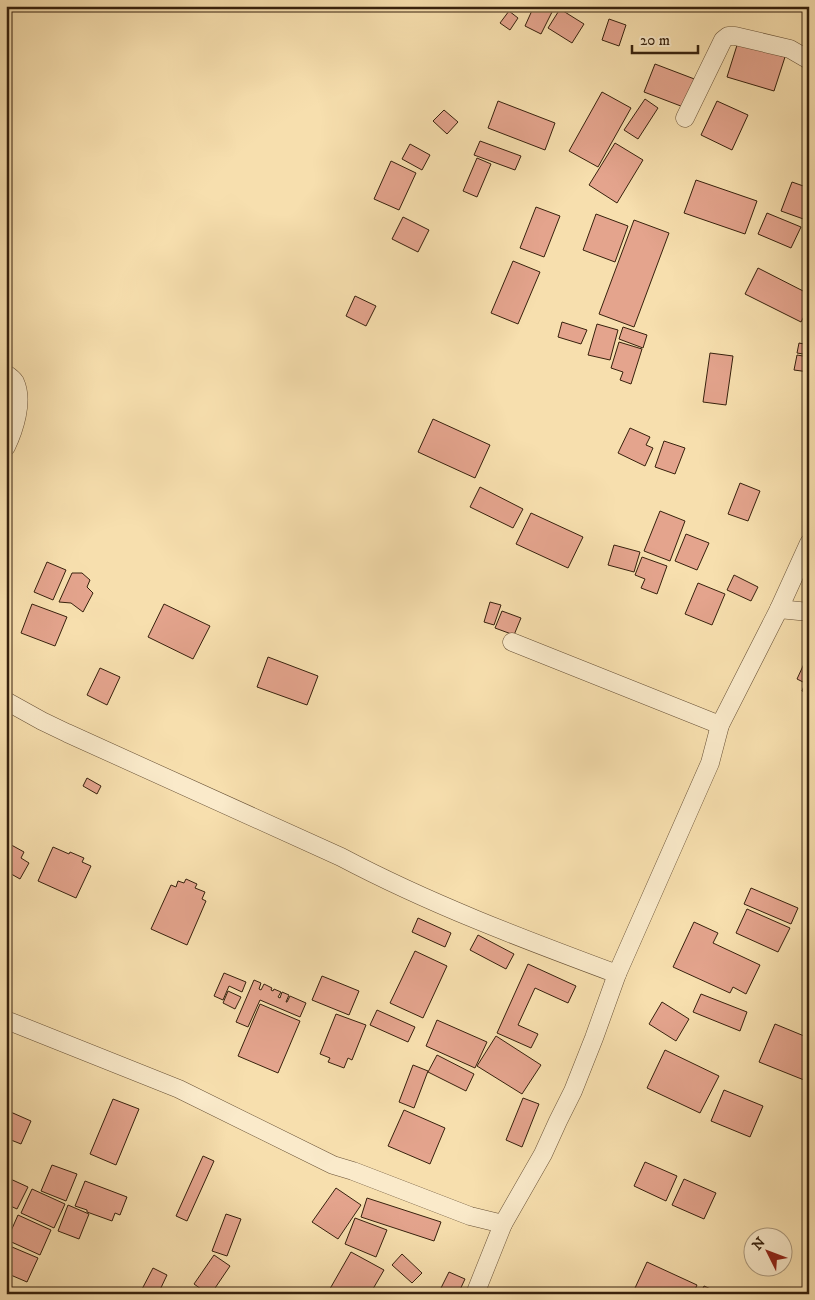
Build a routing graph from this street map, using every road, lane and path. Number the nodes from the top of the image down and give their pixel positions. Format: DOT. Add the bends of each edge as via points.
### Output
graph roads {
  1 [pos="809,60"];
  2 [pos="685,118"];
  3 [pos="6,374"];
  4 [pos="6,447"];
  5 [pos="809,543"];
  6 [pos="779,608"];
  7 [pos="809,612"];
  8 [pos="512,642"];
  9 [pos="6,701"];
  10 [pos="720,725"];
  11 [pos="617,974"];
  12 [pos="6,1020"];
  13 [pos="503,1224"];
  14 [pos="475,1294"];
  1 -- 2 [label="street" via="790,49 728,36 723,40"];
  3 -- 4 [label="street" via="14,381 19,399 15,424"];
  5 -- 6 [label="street"];
  6 -- 7 [label="street"];
  6 -- 10 [label="street"];
  8 -- 10 [label="street"];
  9 -- 11 [label="street" via="50,725 438,904"];
  10 -- 11 [label="street" via="710,763"];
  11 -- 13 [label="street" via="572,1091 543,1154"];
  12 -- 13 [label="street" via="179,1089 333,1165 470,1216"];
  13 -- 14 [label="street"];
}
